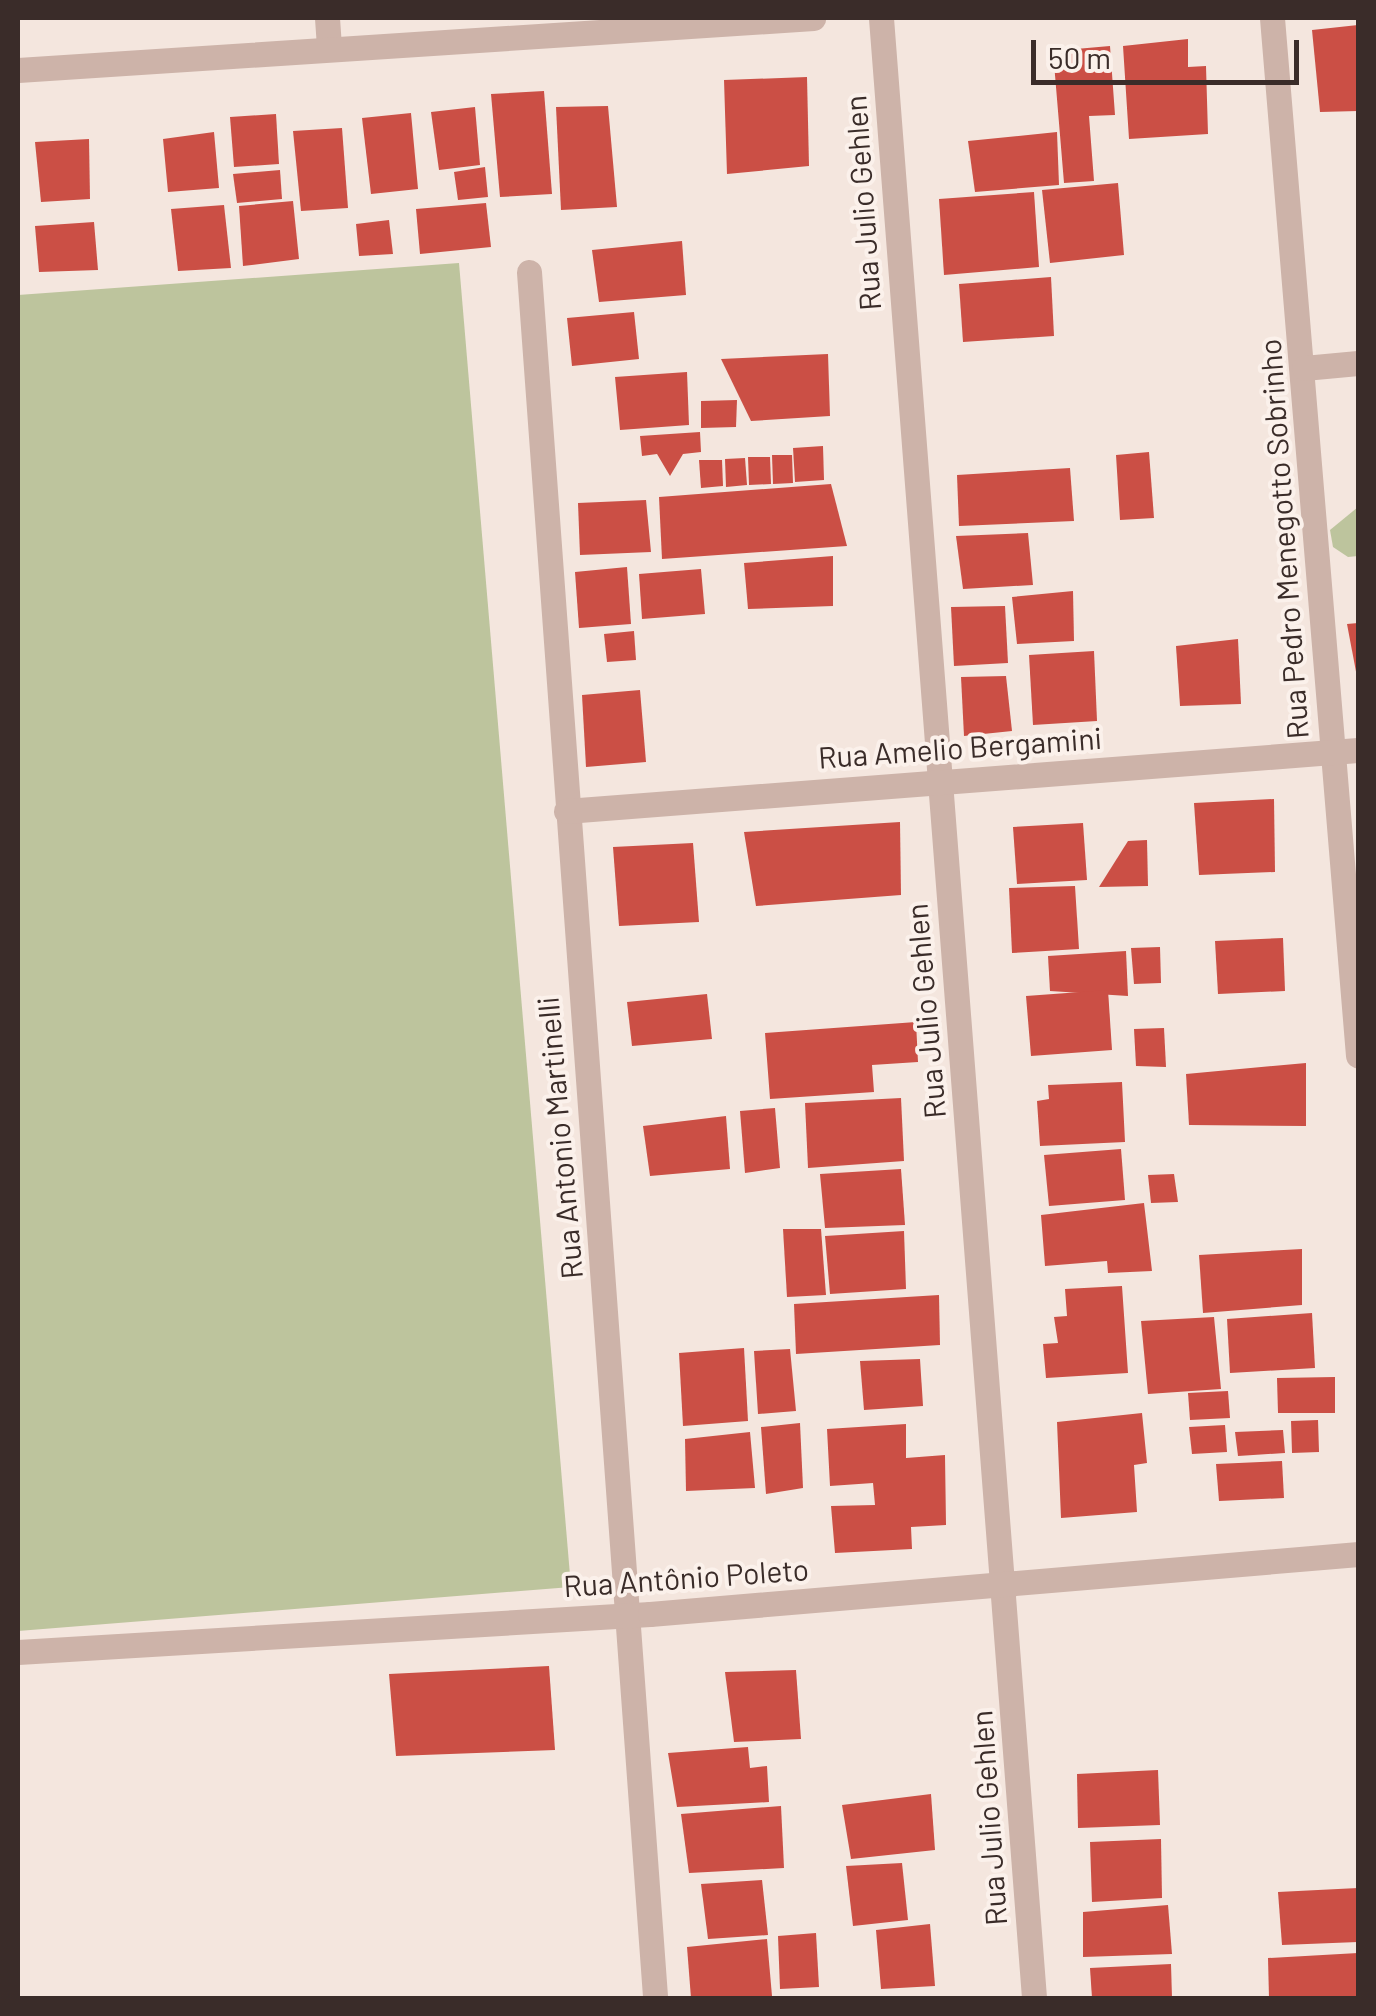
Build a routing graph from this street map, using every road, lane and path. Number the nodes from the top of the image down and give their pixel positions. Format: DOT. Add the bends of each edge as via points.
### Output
graph roads {
  1 [pos="327,18"];
  2 [pos="813,18"];
  3 [pos="881,18"];
  4 [pos="1272,18"];
  5 [pos="329,47"];
  6 [pos="18,70"];
  7 [pos="529,272"];
  8 [pos="1358,363"];
  9 [pos="1304,368"];
  10 [pos="1358,750"];
  11 [pos="1332,752"];
  12 [pos="939,780"];
  13 [pos="566,812"];
  14 [pos="1358,1055"];
  15 [pos="1358,1554"];
  16 [pos="1004,1584"];
  17 [pos="632,1615"];
  18 [pos="18,1652"];
  19 [pos="655,1998"];
  20 [pos="1034,1998"];
  1 -- 5 [label="street"];
  2 -- 5 [label="street"];
  3 -- 12 [label="street, Rua Julio Gehlen"];
  4 -- 9 [label="street, Rua Pedro Menegotto Sobrinho"];
  5 -- 6 [label="street"];
  7 -- 13 [label="street, Rua Antonio Martinelli"];
  8 -- 9 [label="street"];
  9 -- 11 [label="street, Rua Pedro Menegotto Sobrinho"];
  10 -- 11 [label="street, Rua Amelio Bergamini"];
  11 -- 12 [label="street, Rua Amelio Bergamini"];
  11 -- 14 [label="street, Rua Pedro Menegotto Sobrinho"];
  12 -- 13 [label="street, Rua Amelio Bergamini"];
  12 -- 16 [label="street, Rua Julio Gehlen"];
  13 -- 17 [label="street, Rua Antonio Martinelli"];
  15 -- 16 [label="street, Rua Antônio Poleto"];
  16 -- 17 [label="street, Rua Antônio Poleto"];
  16 -- 20 [label="street, Rua Julio Gehlen"];
  17 -- 18 [label="street, Rua Antônio Poleto"];
  17 -- 19 [label="street, Rua Antonio Martinelli"];
}
